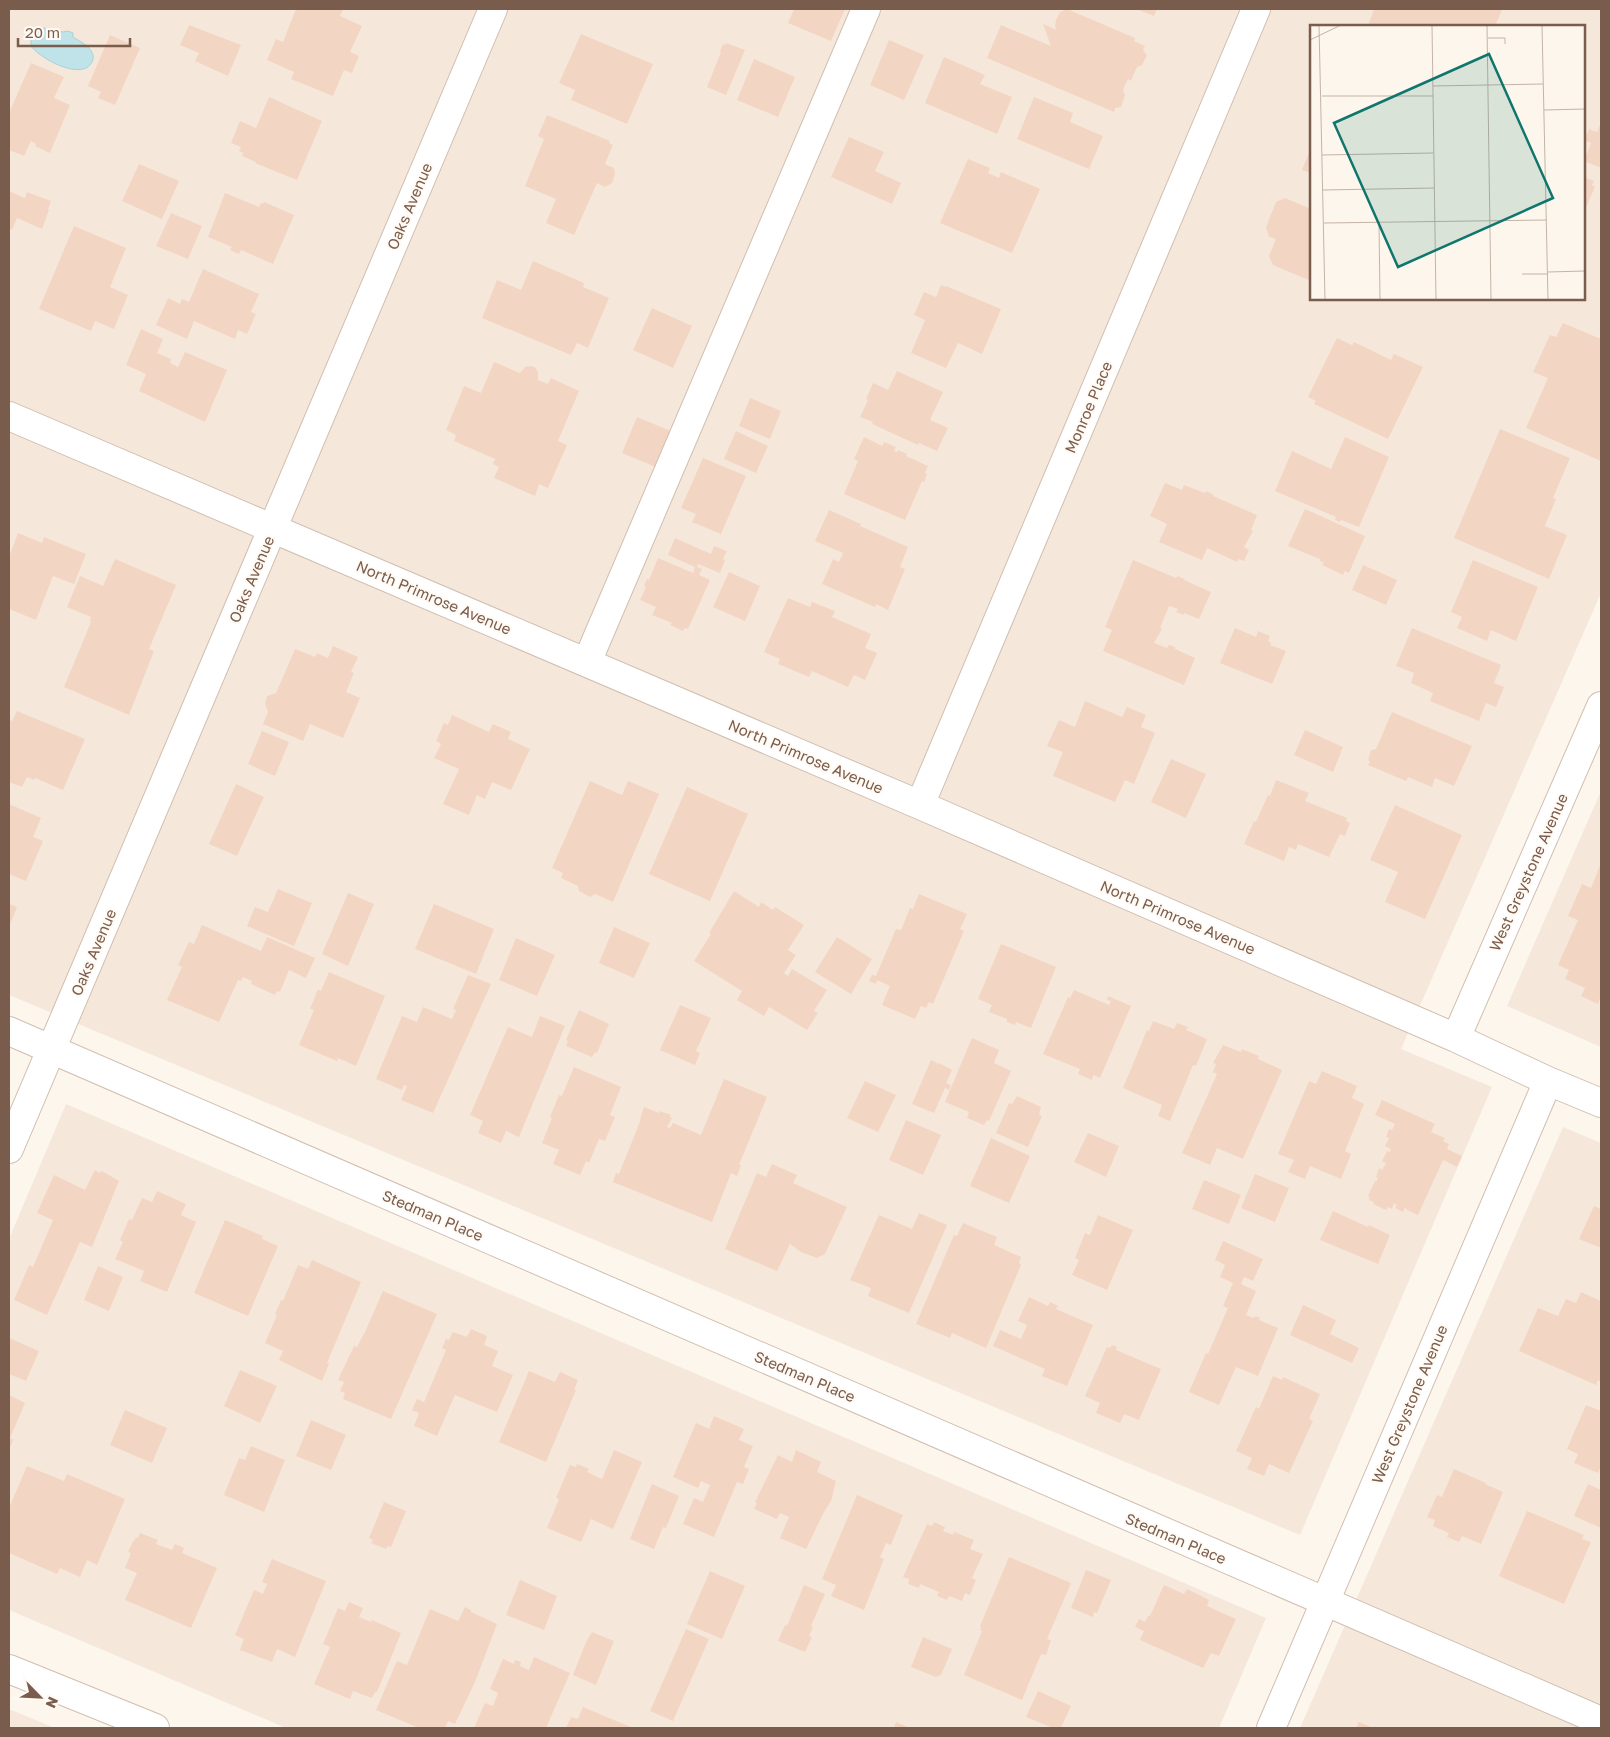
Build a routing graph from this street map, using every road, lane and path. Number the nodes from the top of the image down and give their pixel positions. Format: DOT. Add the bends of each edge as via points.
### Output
graph roads {
  1 [pos="492,9"];
  2 [pos="866,9"];
  3 [pos="1256,9"];
  4 [pos="9,416"];
  5 [pos="272,528"];
  6 [pos="587,662"];
  7 [pos="1601,706"];
  8 [pos="920,805"];
  9 [pos="9,1031"];
  10 [pos="1456,1038"];
  11 [pos="51,1049"];
  12 [pos="1548,1081"];
  13 [pos="1601,1103"];
  14 [pos="9,1149"];
  15 [pos="1325,1602"];
  16 [pos="9,1669"];
  17 [pos="1601,1720"];
  18 [pos="155,1728"];
  19 [pos="1271,1728"];
  1 -- 5 [label="street, Oaks Avenue"];
  2 -- 6 [label="street"];
  3 -- 8 [label="street, Monroe Place"];
  4 -- 5 [label="street, North Primrose Avenue"];
  5 -- 6 [label="street, North Primrose Avenue"];
  5 -- 11 [label="street, Oaks Avenue"];
  6 -- 8 [label="street, North Primrose Avenue"];
  7 -- 10 [label="street, West Greystone Avenue"];
  8 -- 10 [label="street, North Primrose Avenue"];
  9 -- 11 [label="street, Stedman Place"];
  10 -- 12 [label="street, North Primrose Avenue"];
  11 -- 14 [label="street, Oaks Avenue"];
  11 -- 15 [label="street, Stedman Place"];
  12 -- 13 [label="street, North Primrose Avenue"];
  12 -- 15 [label="street, West Greystone Avenue"];
  15 -- 17 [label="street, Stedman Place"];
  15 -- 19 [label="street, West Greystone Avenue"];
  16 -- 18 [label="street"];
}
